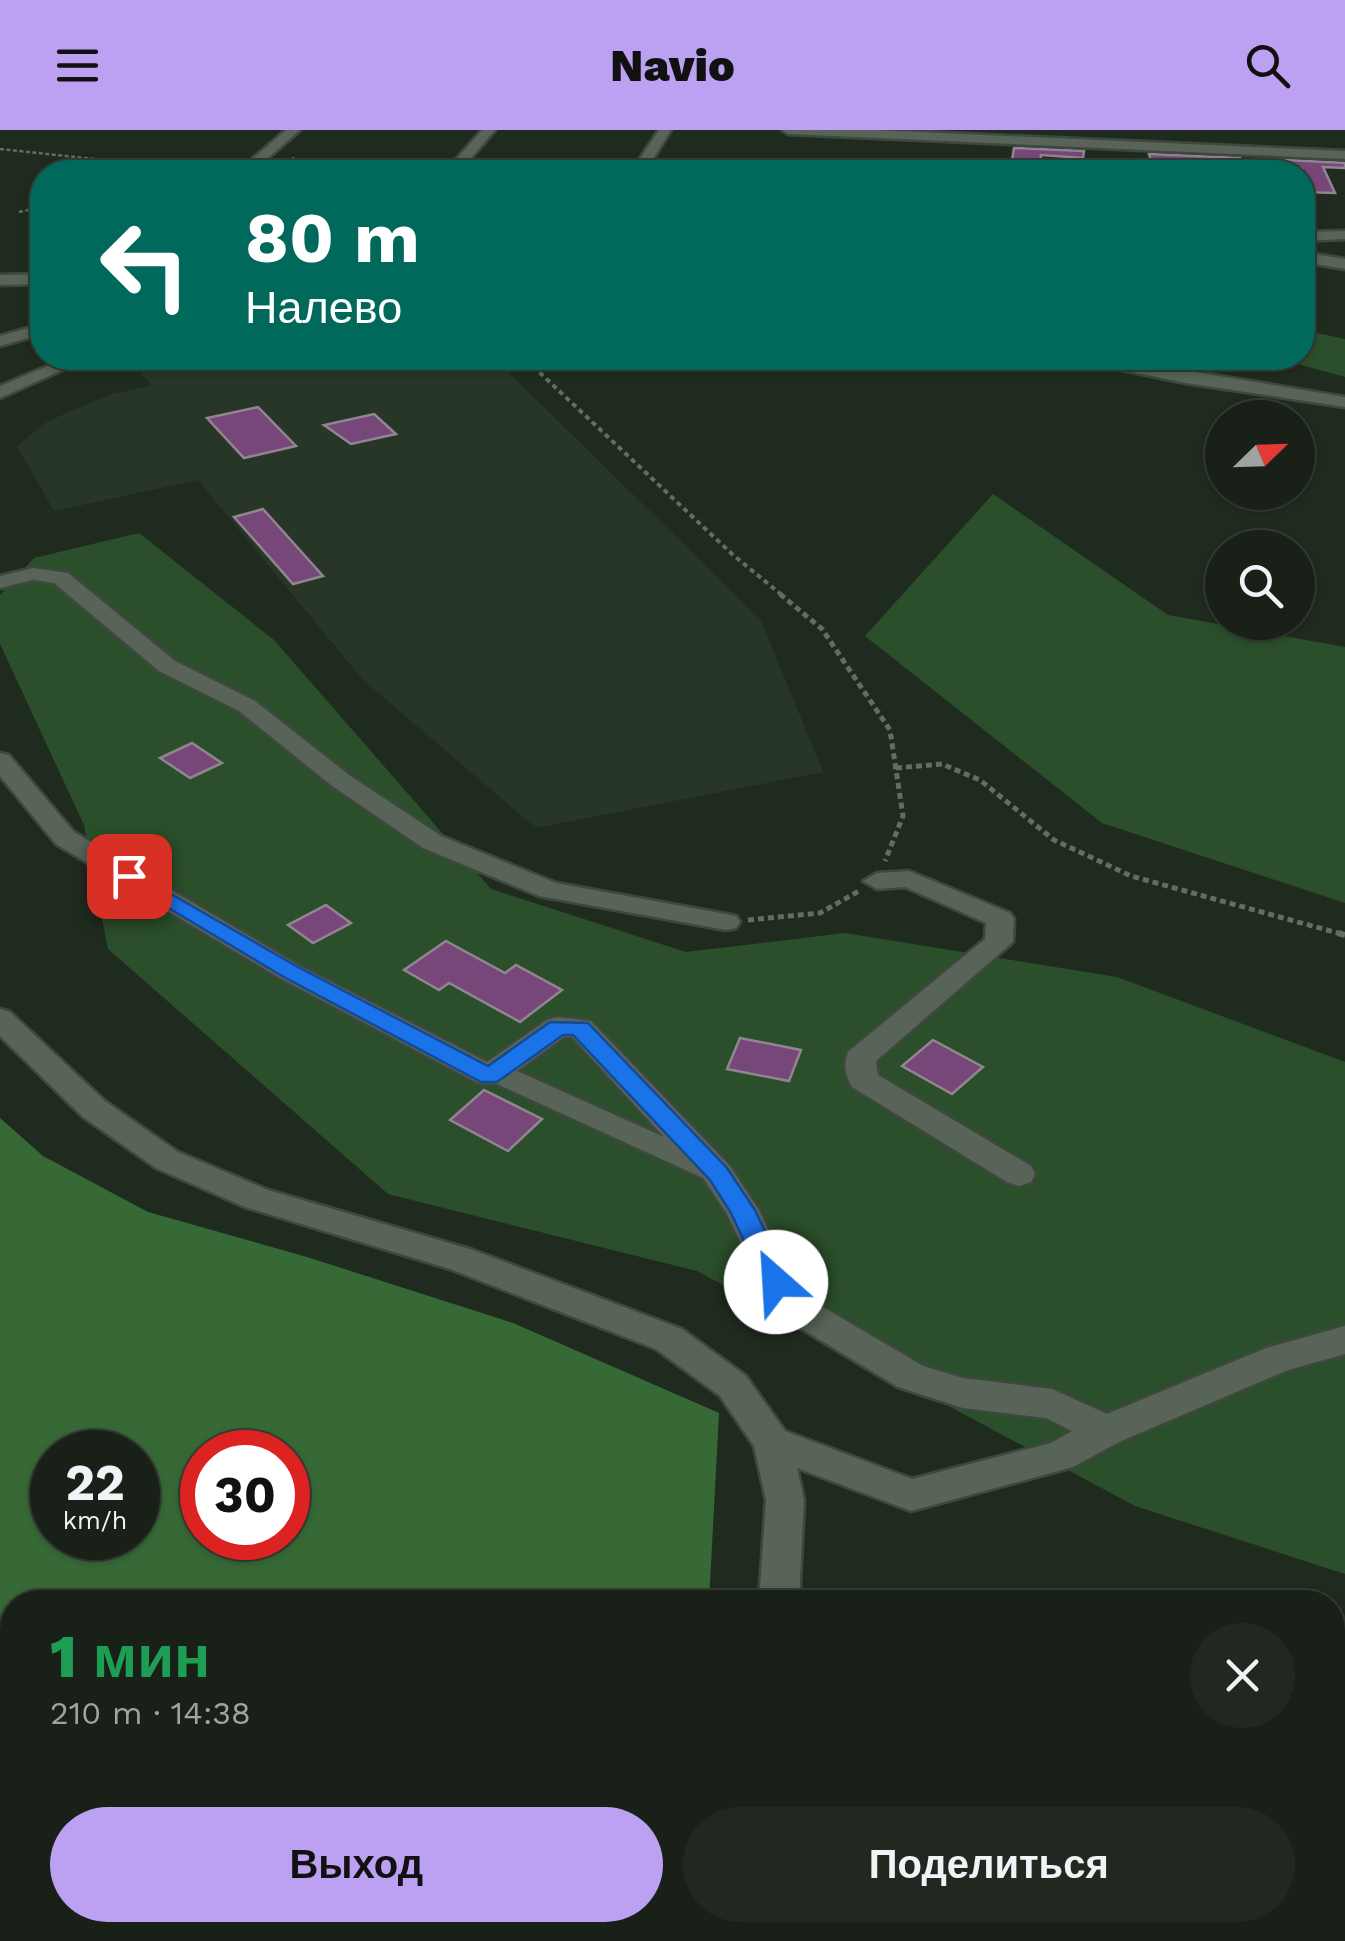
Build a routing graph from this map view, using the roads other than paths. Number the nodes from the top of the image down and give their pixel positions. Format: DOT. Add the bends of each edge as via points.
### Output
graph roads {
  1 [pos="294,130"];
  2 [pos="489,130"];
  3 [pos="664,130"];
  4 [pos="788,130"];
  5 [pos="1215,130"];
  6 [pos="1221,155"];
  7 [pos="1345,155"];
  8 [pos="259,160"];
  9 [pos="463,160"];
  10 [pos="645,160"];
  11 [pos="1345,236"];
  12 [pos="1315,237"];
  13 [pos="1315,259"];
  14 [pos="1345,264"];
  15 [pos="30,279"];
  16 [pos="0,280"];
  17 [pos="30,332"];
  18 [pos="0,341"];
  19 [pos="53,370"];
  20 [pos="1147,370"];
  21 [pos="0,393"];
  22 [pos="1345,402"];
  23 [pos="0,582"];
  24 [pos="0,760"];
  25 [pos="877,880"];
  26 [pos="726,922"];
  27 [pos="0,1019"];
  28 [pos="509,1079"];
  29 [pos="718,1174"];
  30 [pos="1019,1174"];
  31 [pos="1345,1340"];
  32 [pos="1106,1432"];
  33 [pos="772,1442"];
  34 [pos="780,1590"];
  1 -- 8 [label="street"];
  2 -- 9 [label="street"];
  3 -- 10 [label="street"];
  4 -- 6 [label="street"];
  5 -- 6 [label="street"];
  6 -- 7 [label="street"];
  11 -- 12 [label="street"];
  13 -- 14 [label="street"];
  15 -- 16 [label="street"];
  17 -- 18 [label="street"];
  19 -- 21 [label="street"];
  20 -- 22 [label="street"];
  23 -- 26 [label="street" via="33,574 60,578 166,666 247,706 432,842 549,890"];
  24 -- 29 [label="street" via="65,838 290,972 489,1076 558,1027 580,1028"];
  25 -- 30 [label="street" via="909,879 1000,918 999,942 860,1058 863,1080"];
  27 -- 33 [label="street" via="94,1110 167,1160 257,1199 461,1260 669,1339 732,1386"];
  28 -- 29 [label="street"];
  29 -- 32 [label="street" via="776,1282 799,1310 910,1377 963,1393 1052,1404"];
  31 -- 32 [label="street" via="1279,1358"];
  32 -- 33 [label="street" via="1060,1456 911,1495"];
  33 -- 34 [label="street" via="786,1500"];
}
